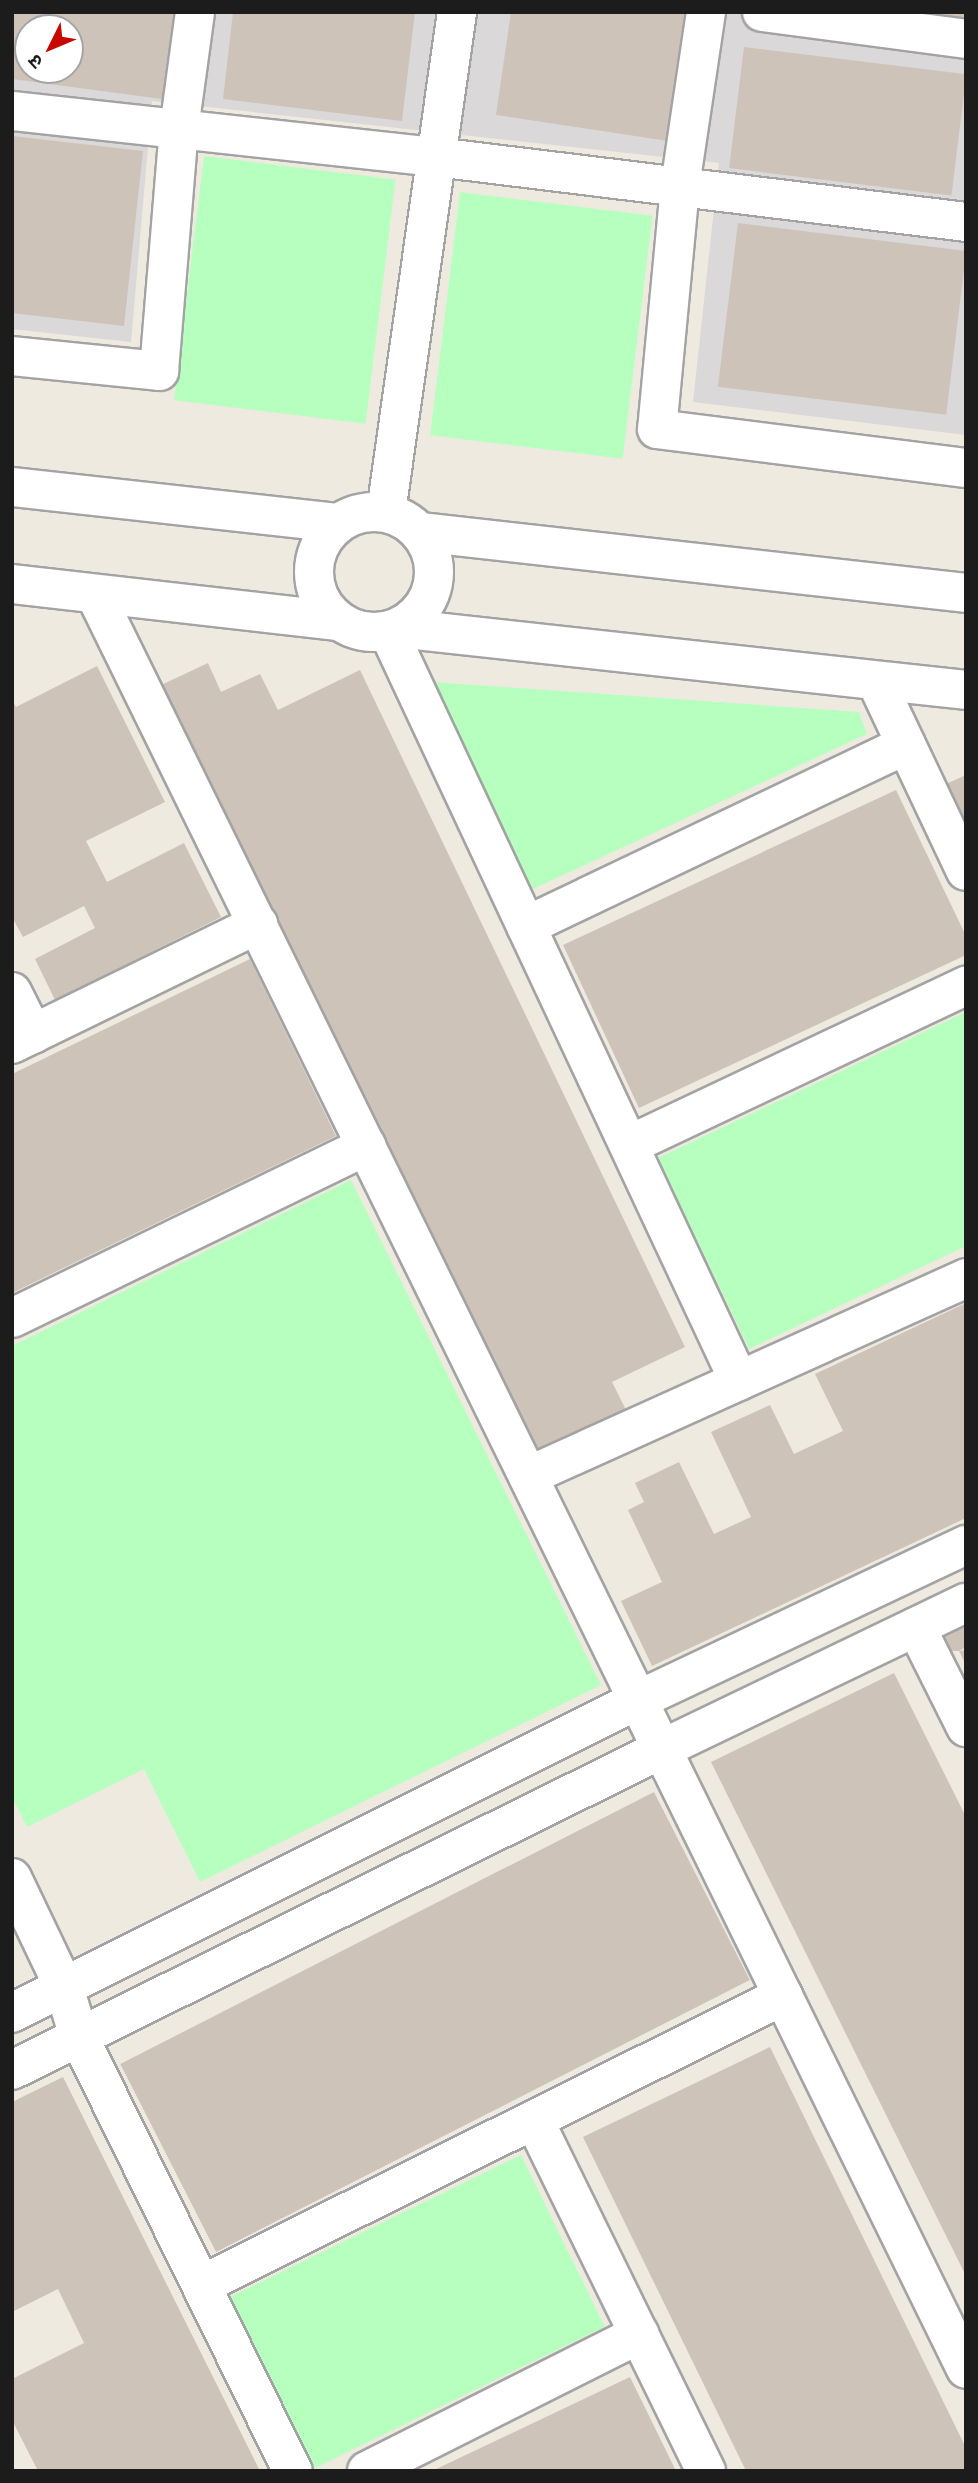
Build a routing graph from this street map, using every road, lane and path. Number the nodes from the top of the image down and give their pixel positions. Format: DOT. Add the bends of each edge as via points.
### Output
graph roads {
  1 [pos="195,12"];
  2 [pos="457,12"];
  3 [pos="706,12"];
  4 [pos="762,12"];
  5 [pos="893,21"];
  6 [pos="966,39"];
  7 [pos="12,111"];
  8 [pos="179,129"];
  9 [pos="436,157"];
  10 [pos="680,187"];
  11 [pos="966,222"];
  12 [pos="12,356"];
  13 [pos="966,468"];
  14 [pos="12,487"];
  15 [pos="386,512"];
  16 [pos="338,523"];
  17 [pos="420,532"];
  18 [pos="12,584"];
  19 [pos="966,593"];
  20 [pos="95,594"];
  21 [pos="339,621"];
  22 [pos="393,629"];
  23 [pos="876,681"];
  24 [pos="966,690"];
  25 [pos="906,745"];
  26 [pos="966,872"];
  27 [pos="258,925"];
  28 [pos="526,926"];
  29 [pos="966,986"];
  30 [pos="12,992"];
  31 [pos="22,1039"];
  32 [pos="629,1145"];
  33 [pos="366,1146"];
  34 [pos="966,1278"];
  35 [pos="12,1318"];
  36 [pos="739,1381"];
  37 [pos="528,1476"];
  38 [pos="966,1545"];
  39 [pos="966,1602"];
  40 [pos="916,1626"];
  41 [pos="638,1700"];
  42 [pos="966,1727"];
  43 [pos="662,1749"];
  44 [pos="12,1878"];
  45 [pos="64,1987"];
  46 [pos="783,1996"];
  47 [pos="12,2013"];
  48 [pos="79,2037"];
  49 [pos="12,2070"];
  50 [pos="534,2120"];
  51 [pos="201,2286"];
  52 [pos="639,2334"];
  53 [pos="966,2369"];
  54 [pos="293,2471"];
  55 [pos="367,2471"];
  56 [pos="706,2471"];
  1 -- 8 [label="street"];
  2 -- 9 [label="street"];
  3 -- 10 [label="street"];
  4 -- 5 [label="street"];
  5 -- 6 [label="street"];
  7 -- 8 [label="street"];
  8 -- 9 [label="street"];
  8 -- 12 [label="street" via="159,371"];
  9 -- 10 [label="street"];
  9 -- 15 [label="street"];
  10 -- 11 [label="street"];
  10 -- 13 [label="street" via="657,429"];
  14 -- 16 [label="street"];
  15 -- 16 [label="street" via="364,511"];
  15 -- 17 [label="street"];
  16 -- 21 [label="street" via="323,538 313,570 323,605"];
  17 -- 19 [label="street"];
  17 -- 22 [label="street" via="434,557 434,585 424,607"];
  18 -- 20 [label="street"];
  20 -- 21 [label="street"];
  20 -- 27 [label="street"];
  21 -- 22 [label="street" via="362,631"];
  22 -- 23 [label="street"];
  22 -- 28 [label="street"];
  23 -- 24 [label="street"];
  23 -- 25 [label="street"];
  25 -- 26 [label="street"];
  25 -- 28 [label="street"];
  27 -- 31 [label="street"];
  27 -- 33 [label="street"];
  28 -- 32 [label="street"];
  29 -- 32 [label="street"];
  30 -- 31 [label="street"];
  32 -- 36 [label="street"];
  33 -- 35 [label="street"];
  33 -- 37 [label="street"];
  34 -- 36 [label="street"];
  36 -- 37 [label="street"];
  37 -- 41 [label="street"];
  38 -- 41 [label="street"];
  39 -- 40 [label="street"];
  40 -- 42 [label="street"];
  40 -- 43 [label="street"];
  41 -- 43 [label="street"];
  41 -- 45 [label="street"];
  43 -- 46 [label="street"];
  43 -- 48 [label="street"];
  44 -- 45 [label="street"];
  45 -- 47 [label="street"];
  45 -- 48 [label="street"];
  46 -- 50 [label="street"];
  46 -- 53 [label="street"];
  48 -- 49 [label="street"];
  48 -- 51 [label="street"];
  50 -- 51 [label="street"];
  50 -- 52 [label="street"];
  51 -- 54 [label="street"];
  52 -- 55 [label="street"];
  52 -- 56 [label="street"];
}
